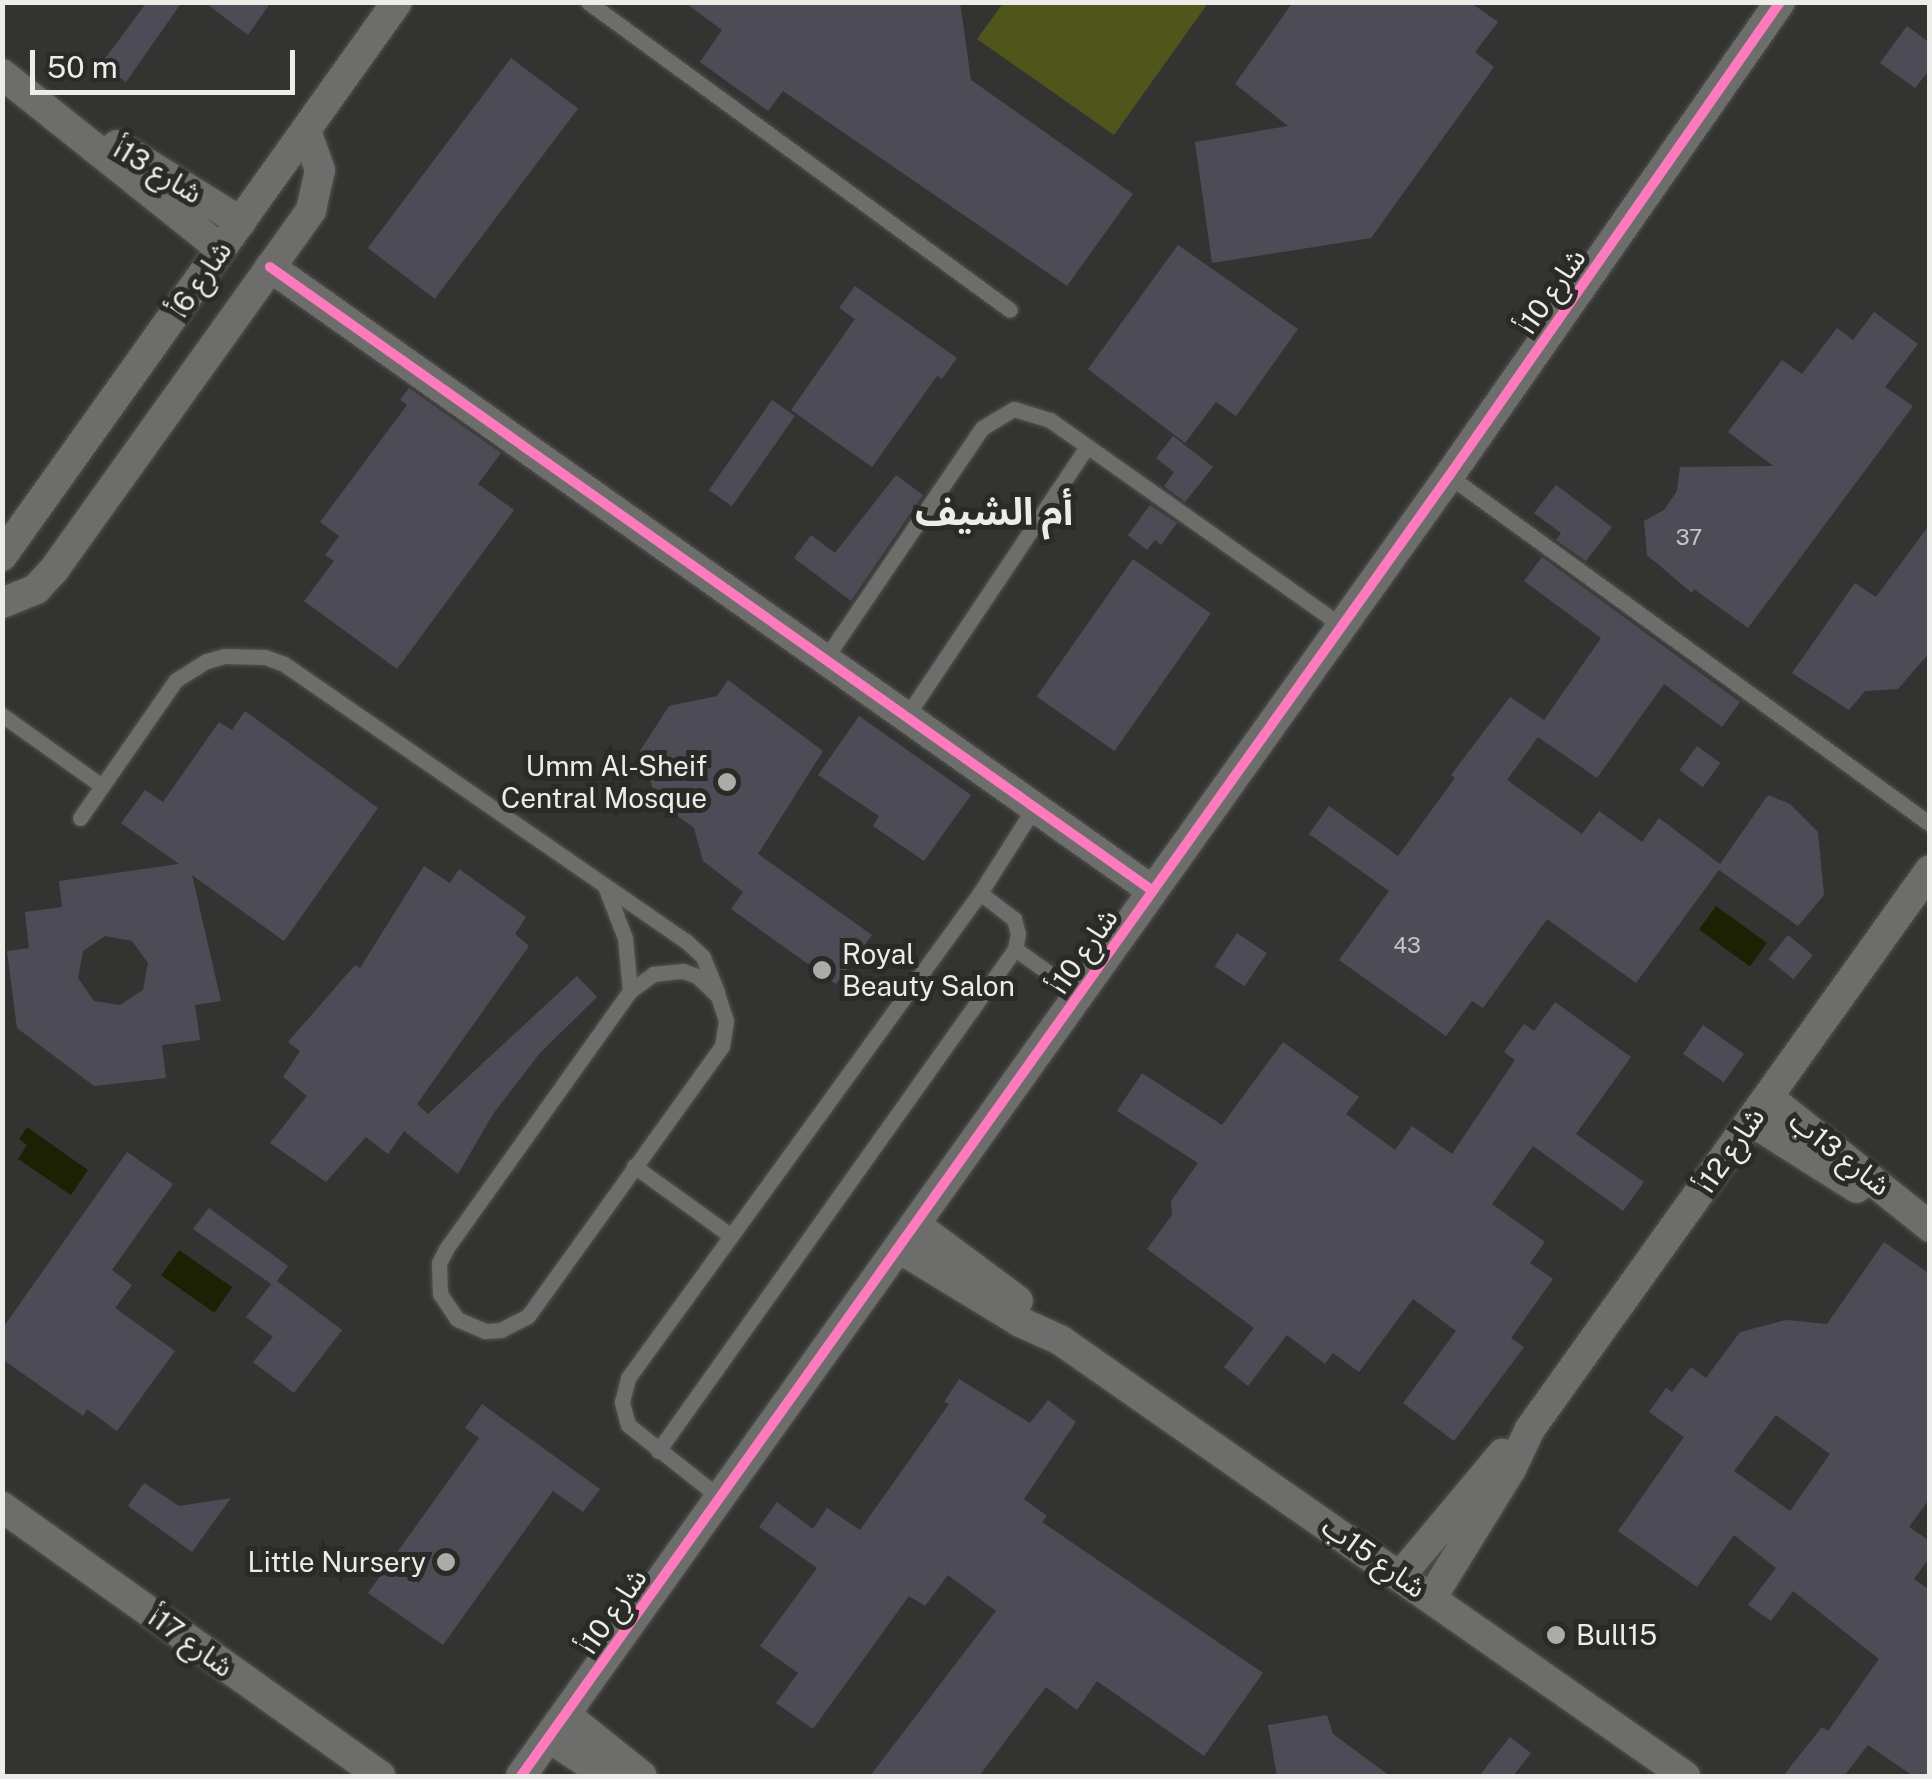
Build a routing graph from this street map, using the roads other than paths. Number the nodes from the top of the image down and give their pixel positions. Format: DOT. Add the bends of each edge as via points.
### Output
graph roads {
  1 [pos="397,2"];
  2 [pos="588,2"];
  3 [pos="1780,2"];
  4 [pos="2,74"];
  5 [pos="73,126"];
  6 [pos="306,130"];
  7 [pos="240,222"];
  8 [pos="222,248"];
  9 [pos="270,267"];
  10 [pos="1010,310"];
  11 [pos="1087,447"];
  12 [pos="1449,476"];
  13 [pos="2,556"];
  14 [pos="2,602"];
  15 [pos="1342,626"];
  16 [pos="825,660"];
  17 [pos="2,715"];
  18 [pos="906,717"];
  19 [pos="102,786"];
  20 [pos="1034,808"];
  21 [pos="80,818"];
  22 [pos="1930,824"];
  23 [pos="1930,870"];
  24 [pos="604,886"];
  25 [pos="980,892"];
  26 [pos="1153,892"];
  27 [pos="1015,949"];
  28 [pos="630,991"];
  29 [pos="1080,995"];
  30 [pos="718,996"];
  31 [pos="1759,1108"];
  32 [pos="634,1166"];
  33 [pos="1920,1220"];
  34 [pos="730,1236"];
  35 [pos="908,1236"];
  36 [pos="1530,1429"];
  37 [pos="658,1451"];
  38 [pos="719,1497"];
  39 [pos="2,1507"];
  40 [pos="1401,1575"];
  41 [pos="1432,1597"];
  42 [pos="558,1727"];
  43 [pos="380,1776"];
  44 [pos="522,1776"];
  45 [pos="607,1776"];
  46 [pos="642,1776"];
  47 [pos="1686,1776"];
  1 -- 6 [label="street, شارع 6أ"];
  2 -- 10 [label="lane"];
  3 -- 12 [label="street, شارع 10أ"];
  4 -- 5 [label="street, شارع 13أ"];
  5 -- 7 [label="street, شارع 13أ" via="114,143"];
  5 -- 8 [label="street, شارع 13أ"];
  6 -- 7 [label="street, شارع 6أ"];
  6 -- 9 [label="street" via="320,170 317,197"];
  7 -- 8 [label="street, شارع 6أ"];
  8 -- 13 [label="street, شارع 6أ"];
  9 -- 14 [label="street" via="53,571 26,596"];
  9 -- 16 [label="street"];
  11 -- 15 [label="lane"];
  11 -- 16 [label="lane" via="1027,409 991,419"];
  11 -- 18 [label="lane"];
  12 -- 15 [label="street, شارع 10أ"];
  12 -- 22 [label="lane"];
  15 -- 26 [label="street, شارع 10أ"];
  16 -- 18 [label="street"];
  17 -- 19 [label="lane"];
  18 -- 20 [label="street"];
  19 -- 21 [label="lane"];
  19 -- 24 [label="lane" via="176,680 206,660 265,657"];
  20 -- 25 [label="lane"];
  20 -- 26 [label="street"];
  23 -- 31 [label="street, شارع 12أ"];
  24 -- 28 [label="lane" via="625,938"];
  24 -- 30 [label="lane" via="696,948"];
  25 -- 27 [label="lane" via="1014,920"];
  25 -- 34 [label="lane"];
  26 -- 29 [label="street, شارع 10أ"];
  27 -- 29 [label="lane"];
  27 -- 37 [label="lane"];
  28 -- 30 [label="lane" via="654,974 683,972"];
  28 -- 32 [label="lane" via="446,1249 438,1278 446,1308 485,1331 528,1316"];
  29 -- 35 [label="street, شارع 10أ"];
  30 -- 32 [label="lane" via="726,1020 722,1046"];
  31 -- 33 [label="street, شارع 13ب" via="1864,1192"];
  31 -- 36 [label="street, شارع 12أ"];
  32 -- 34 [label="lane"];
  34 -- 37 [label="lane" via="623,1389 628,1425"];
  35 -- 38 [label="street, شارع 10أ"];
  35 -- 40 [label="street, شارع 15ب" via="1030,1309 1060,1340"];
  36 -- 40 [label="street, شارع 12أ"];
  36 -- 41 [label="street, شارع 12أ"];
  37 -- 38 [label="lane"];
  38 -- 42 [label="street, شارع 10أ"];
  39 -- 43 [label="street, شارع 17أ"];
  40 -- 41 [label="street, شارع 15ب"];
  41 -- 47 [label="street, شارع 15ب"];
  42 -- 44 [label="street, شارع 10أ"];
  42 -- 45 [label="street"];
  42 -- 46 [label="street"];
}
